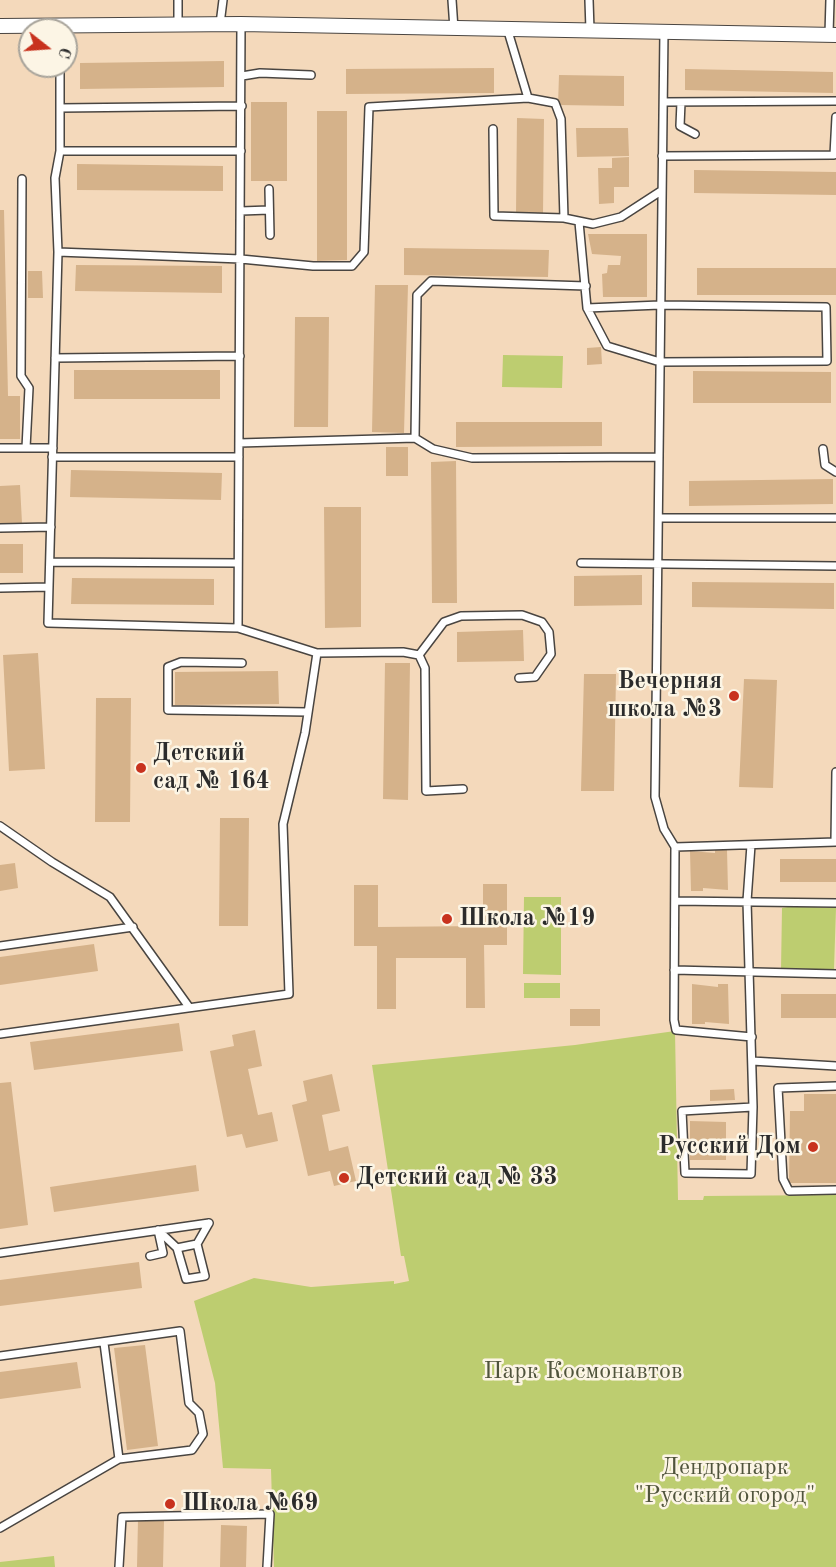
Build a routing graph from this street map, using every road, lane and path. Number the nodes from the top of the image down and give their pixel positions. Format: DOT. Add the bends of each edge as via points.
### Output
graph roads {
  1 [pos="178,0"];
  2 [pos="222,0"];
  3 [pos="452,0"];
  4 [pos="589,0"];
  5 [pos="830,0"];
  6 [pos="178,24"];
  7 [pos="220,24"];
  8 [pos="241,24"];
  9 [pos="0,26"];
  10 [pos="18,27"];
  11 [pos="78,27"];
  12 [pos="507,28"];
  13 [pos="454,29"];
  14 [pos="590,30"];
  15 [pos="664,31"];
  16 [pos="832,34"];
  17 [pos="311,75"];
  18 [pos="242,76"];
  19 [pos="60,78"];
  20 [pos="528,98"];
  21 [pos="836,101"];
  22 [pos="663,102"];
  23 [pos="681,102"];
  24 [pos="242,106"];
  25 [pos="60,108"];
  26 [pos="836,117"];
  27 [pos="493,129"];
  28 [pos="695,134"];
  29 [pos="60,151"];
  30 [pos="241,151"];
  31 [pos="662,156"];
  32 [pos="22,178"];
  33 [pos="269,189"];
  34 [pos="661,191"];
  35 [pos="269,210"];
  36 [pos="241,211"];
  37 [pos="564,218"];
  38 [pos="579,222"];
  39 [pos="270,235"];
  40 [pos="58,252"];
  41 [pos="242,259"];
  42 [pos="586,286"];
  43 [pos="660,305"];
  44 [pos="587,308"];
  45 [pos="240,356"];
  46 [pos="55,358"];
  47 [pos="660,363"];
  48 [pos="415,438"];
  49 [pos="239,442"];
  50 [pos="0,448"];
  51 [pos="27,448"];
  52 [pos="53,448"];
  53 [pos="823,449"];
  54 [pos="52,457"];
  55 [pos="657,457"];
  56 [pos="239,458"];
  57 [pos="836,472"];
  58 [pos="659,518"];
  59 [pos="836,518"];
  60 [pos="51,527"];
  61 [pos="0,528"];
  62 [pos="50,561"];
  63 [pos="660,562"];
  64 [pos="238,563"];
  65 [pos="581,563"];
  66 [pos="836,567"];
  67 [pos="49,587"];
  68 [pos="0,588"];
  69 [pos="238,628"];
  70 [pos="317,653"];
  71 [pos="419,656"];
  72 [pos="242,663"];
  73 [pos="519,678"];
  74 [pos="308,712"];
  75 [pos="836,772"];
  76 [pos="463,789"];
  77 [pos="0,826"];
  78 [pos="11,832"];
  79 [pos="0,834"];
  80 [pos="836,842"];
  81 [pos="751,845"];
  82 [pos="675,847"];
  83 [pos="675,901"];
  84 [pos="747,902"];
  85 [pos="836,903"];
  86 [pos="133,927"];
  87 [pos="0,946"];
  88 [pos="674,970"];
  89 [pos="750,972"];
  90 [pos="836,974"];
  91 [pos="189,1007"];
  92 [pos="0,1034"];
  93 [pos="752,1037"];
  94 [pos="753,1061"];
  95 [pos="836,1066"];
  96 [pos="836,1086"];
  97 [pos="753,1107"];
  98 [pos="836,1190"];
  99 [pos="158,1230"];
  100 [pos="197,1244"];
  101 [pos="177,1248"];
  102 [pos="0,1253"];
  103 [pos="150,1256"];
  104 [pos="104,1343"];
  105 [pos="0,1356"];
  106 [pos="119,1459"];
  107 [pos="0,1528"];
  108 [pos="118,1567"];
  109 [pos="267,1567"];
  1 -- 6 [label="lane"];
  2 -- 7 [label="lane"];
  3 -- 13 [label="lane"];
  4 -- 14 [label="lane"];
  5 -- 16 [label="lane"];
  6 -- 7 [label="street"];
  6 -- 11 [label="street"];
  7 -- 8 [label="street"];
  8 -- 13 [label="street"];
  8 -- 18 [label="lane"];
  9 -- 10 [label="street"];
  12 -- 13 [label="street"];
  12 -- 14 [label="street"];
  12 -- 20 [label="lane"];
  14 -- 15 [label="street"];
  15 -- 16 [label="street"];
  15 -- 22 [label="lane"];
  17 -- 18 [label="lane"];
  18 -- 24 [label="lane"];
  19 -- 25 [label="lane"];
  20 -- 37 [label="lane" via="555,103 561,119"];
  20 -- 41 [label="lane" via="369,107 364,252 352,266"];
  21 -- 23 [label="lane"];
  22 -- 23 [label="lane"];
  22 -- 31 [label="lane"];
  23 -- 28 [label="lane" via="680,126"];
  24 -- 25 [label="lane"];
  24 -- 30 [label="lane"];
  25 -- 29 [label="lane"];
  26 -- 31 [label="lane" via="834,155"];
  27 -- 37 [label="lane" via="494,216"];
  29 -- 30 [label="lane"];
  29 -- 40 [label="lane" via="56,178"];
  30 -- 36 [label="lane"];
  31 -- 34 [label="lane"];
  32 -- 51 [label="lane" via="21,376 28,388"];
  33 -- 35 [label="lane"];
  34 -- 38 [label="lane" via="621,217 593,224"];
  34 -- 43 [label="lane"];
  35 -- 36 [label="lane"];
  35 -- 39 [label="lane"];
  36 -- 41 [label="lane"];
  37 -- 38 [label="lane"];
  38 -- 42 [label="lane"];
  40 -- 41 [label="lane"];
  40 -- 46 [label="lane"];
  41 -- 45 [label="lane"];
  42 -- 44 [label="lane"];
  42 -- 48 [label="lane" via="431,281 417,296"];
  43 -- 44 [label="lane"];
  43 -- 47 [label="lane"];
  43 -- 47 [label="lane" via="826,307 827,361"];
  44 -- 47 [label="lane" via="607,346"];
  45 -- 46 [label="lane"];
  45 -- 49 [label="lane"];
  46 -- 52 [label="lane"];
  47 -- 55 [label="lane"];
  48 -- 49 [label="lane"];
  48 -- 55 [label="lane" via="433,449 472,458"];
  49 -- 56 [label="lane"];
  50 -- 51 [label="lane"];
  51 -- 52 [label="lane"];
  52 -- 54 [label="lane"];
  53 -- 57 [label="lane" via="825,465"];
  54 -- 56 [label="lane"];
  54 -- 60 [label="lane"];
  55 -- 58 [label="lane"];
  56 -- 64 [label="lane"];
  58 -- 59 [label="lane"];
  58 -- 63 [label="lane"];
  60 -- 61 [label="lane"];
  60 -- 62 [label="lane"];
  62 -- 64 [label="lane"];
  62 -- 67 [label="lane"];
  63 -- 65 [label="lane"];
  63 -- 66 [label="lane"];
  63 -- 82 [label="lane" via="655,797 664,829"];
  64 -- 69 [label="lane"];
  67 -- 68 [label="lane"];
  67 -- 69 [label="lane" via="48,623"];
  69 -- 70 [label="lane"];
  70 -- 71 [label="lane" via="403,652"];
  70 -- 74 [label="lane"];
  71 -- 73 [label="lane" via="444,622 461,616 522,615 542,622 549,632 551,654 536,677"];
  71 -- 76 [label="lane" via="425,668 426,791"];
  72 -- 74 [label="lane" via="181,662 168,667 168,710"];
  74 -- 91 [label="lane" via="283,824 289,994"];
  75 -- 80 [label="lane"];
  77 -- 78 [label="lane"];
  78 -- 79 [label="lane"];
  78 -- 86 [label="lane" via="110,897"];
  80 -- 81 [label="lane"];
  81 -- 82 [label="lane"];
  81 -- 84 [label="lane"];
  82 -- 83 [label="lane"];
  83 -- 84 [label="lane"];
  83 -- 88 [label="lane"];
  84 -- 85 [label="lane"];
  84 -- 89 [label="lane"];
  86 -- 87 [label="lane"];
  86 -- 91 [label="lane"];
  88 -- 89 [label="lane"];
  88 -- 93 [label="lane" via="676,1030"];
  89 -- 90 [label="lane"];
  89 -- 93 [label="lane"];
  91 -- 92 [label="lane"];
  93 -- 94 [label="lane"];
  94 -- 95 [label="lane"];
  94 -- 97 [label="lane"];
  96 -- 98 [label="lane" via="778,1088 778,1102 783,1179 789,1191"];
  97 -- 97 [label="lane" via="751,1174 685,1173 682,1112"];
  99 -- 100 [label="lane" via="209,1223"];
  99 -- 101 [label="lane"];
  99 -- 102 [label="lane"];
  99 -- 103 [label="lane" via="163,1253"];
  100 -- 101 [label="lane"];
  100 -- 101 [label="lane" via="205,1276 186,1279"];
  104 -- 105 [label="lane"];
  104 -- 106 [label="lane"];
  104 -- 106 [label="lane" via="180,1331 189,1403 199,1413 202,1425 203,1434 192,1450"];
  106 -- 107 [label="lane"];
  108 -- 109 [label="lane" via="122,1516 270,1514"];
}
